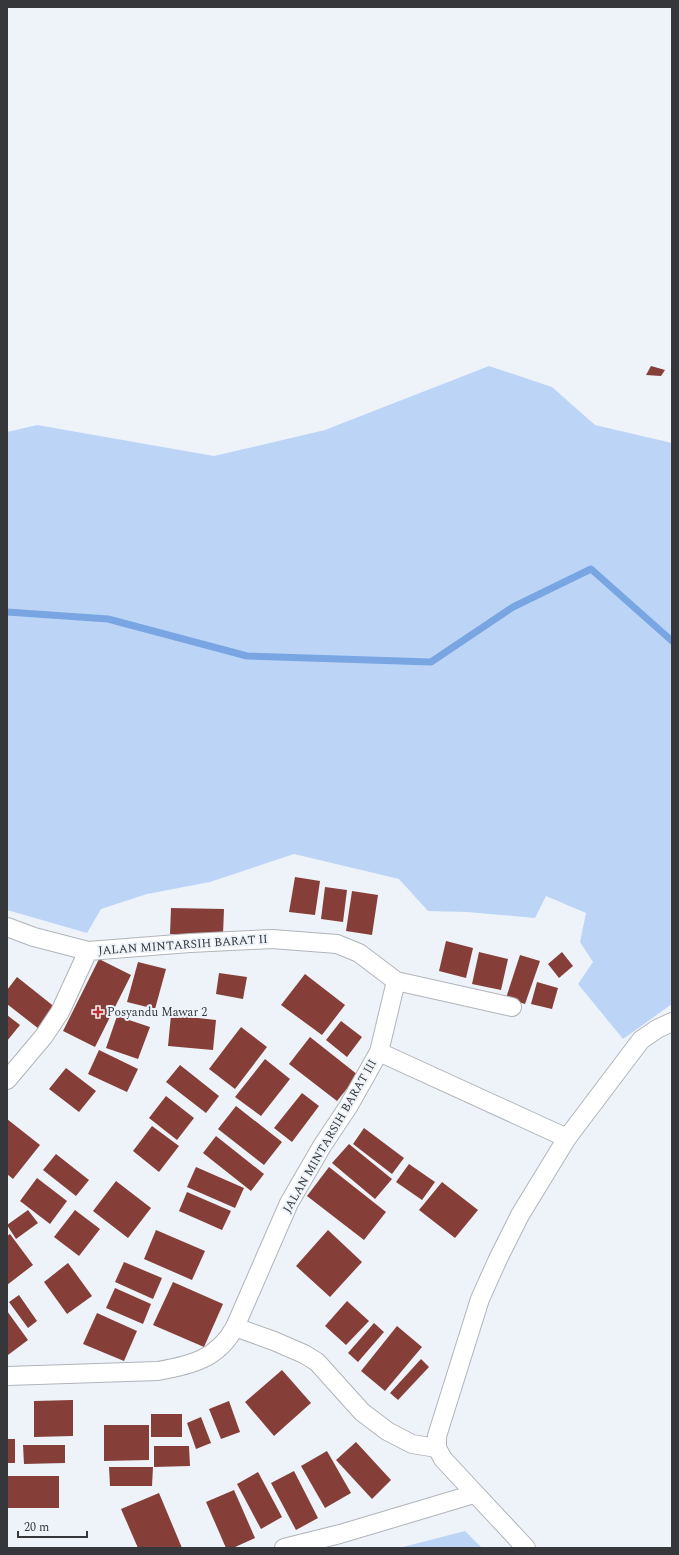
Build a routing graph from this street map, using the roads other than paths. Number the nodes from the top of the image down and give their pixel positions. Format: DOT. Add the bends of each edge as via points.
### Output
graph roads {
  1 [pos="7,927"];
  2 [pos="88,952"];
  3 [pos="396,981"];
  4 [pos="512,1007"];
  5 [pos="672,1022"];
  6 [pos="379,1052"];
  7 [pos="7,1080"];
  8 [pos="567,1138"];
  9 [pos="235,1327"];
  10 [pos="7,1376"];
  11 [pos="437,1448"];
  12 [pos="474,1494"];
  13 [pos="284,1548"];
  14 [pos="526,1548"];
  1 -- 2 [label="street"];
  2 -- 3 [label="street, JALAN MINTARSIH BARAT II" via="272,939 337,944 359,953"];
  2 -- 7 [label="street, JALAN MINTARSIH BARAT II" via="60,1012 44,1036"];
  3 -- 4 [label="street"];
  3 -- 6 [label="street, JALAN MINTARSIH BARAT III"];
  5 -- 8 [label="street" via="641,1040"];
  6 -- 8 [label="street"];
  6 -- 9 [label="street, JALAN MINTARSIH BARAT III" via="289,1203"];
  8 -- 11 [label="street" via="520,1215 480,1299 436,1436"];
  9 -- 10 [label="street, JALAN MINTARSIH BARAT III" via="229,1339 209,1356 181,1367 158,1371"];
  9 -- 11 [label="street" via="304,1354 317,1362 362,1412 387,1431 412,1444"];
  11 -- 12 [label="street" via="443,1459"];
  12 -- 13 [label="street"];
  12 -- 14 [label="street"];
}
